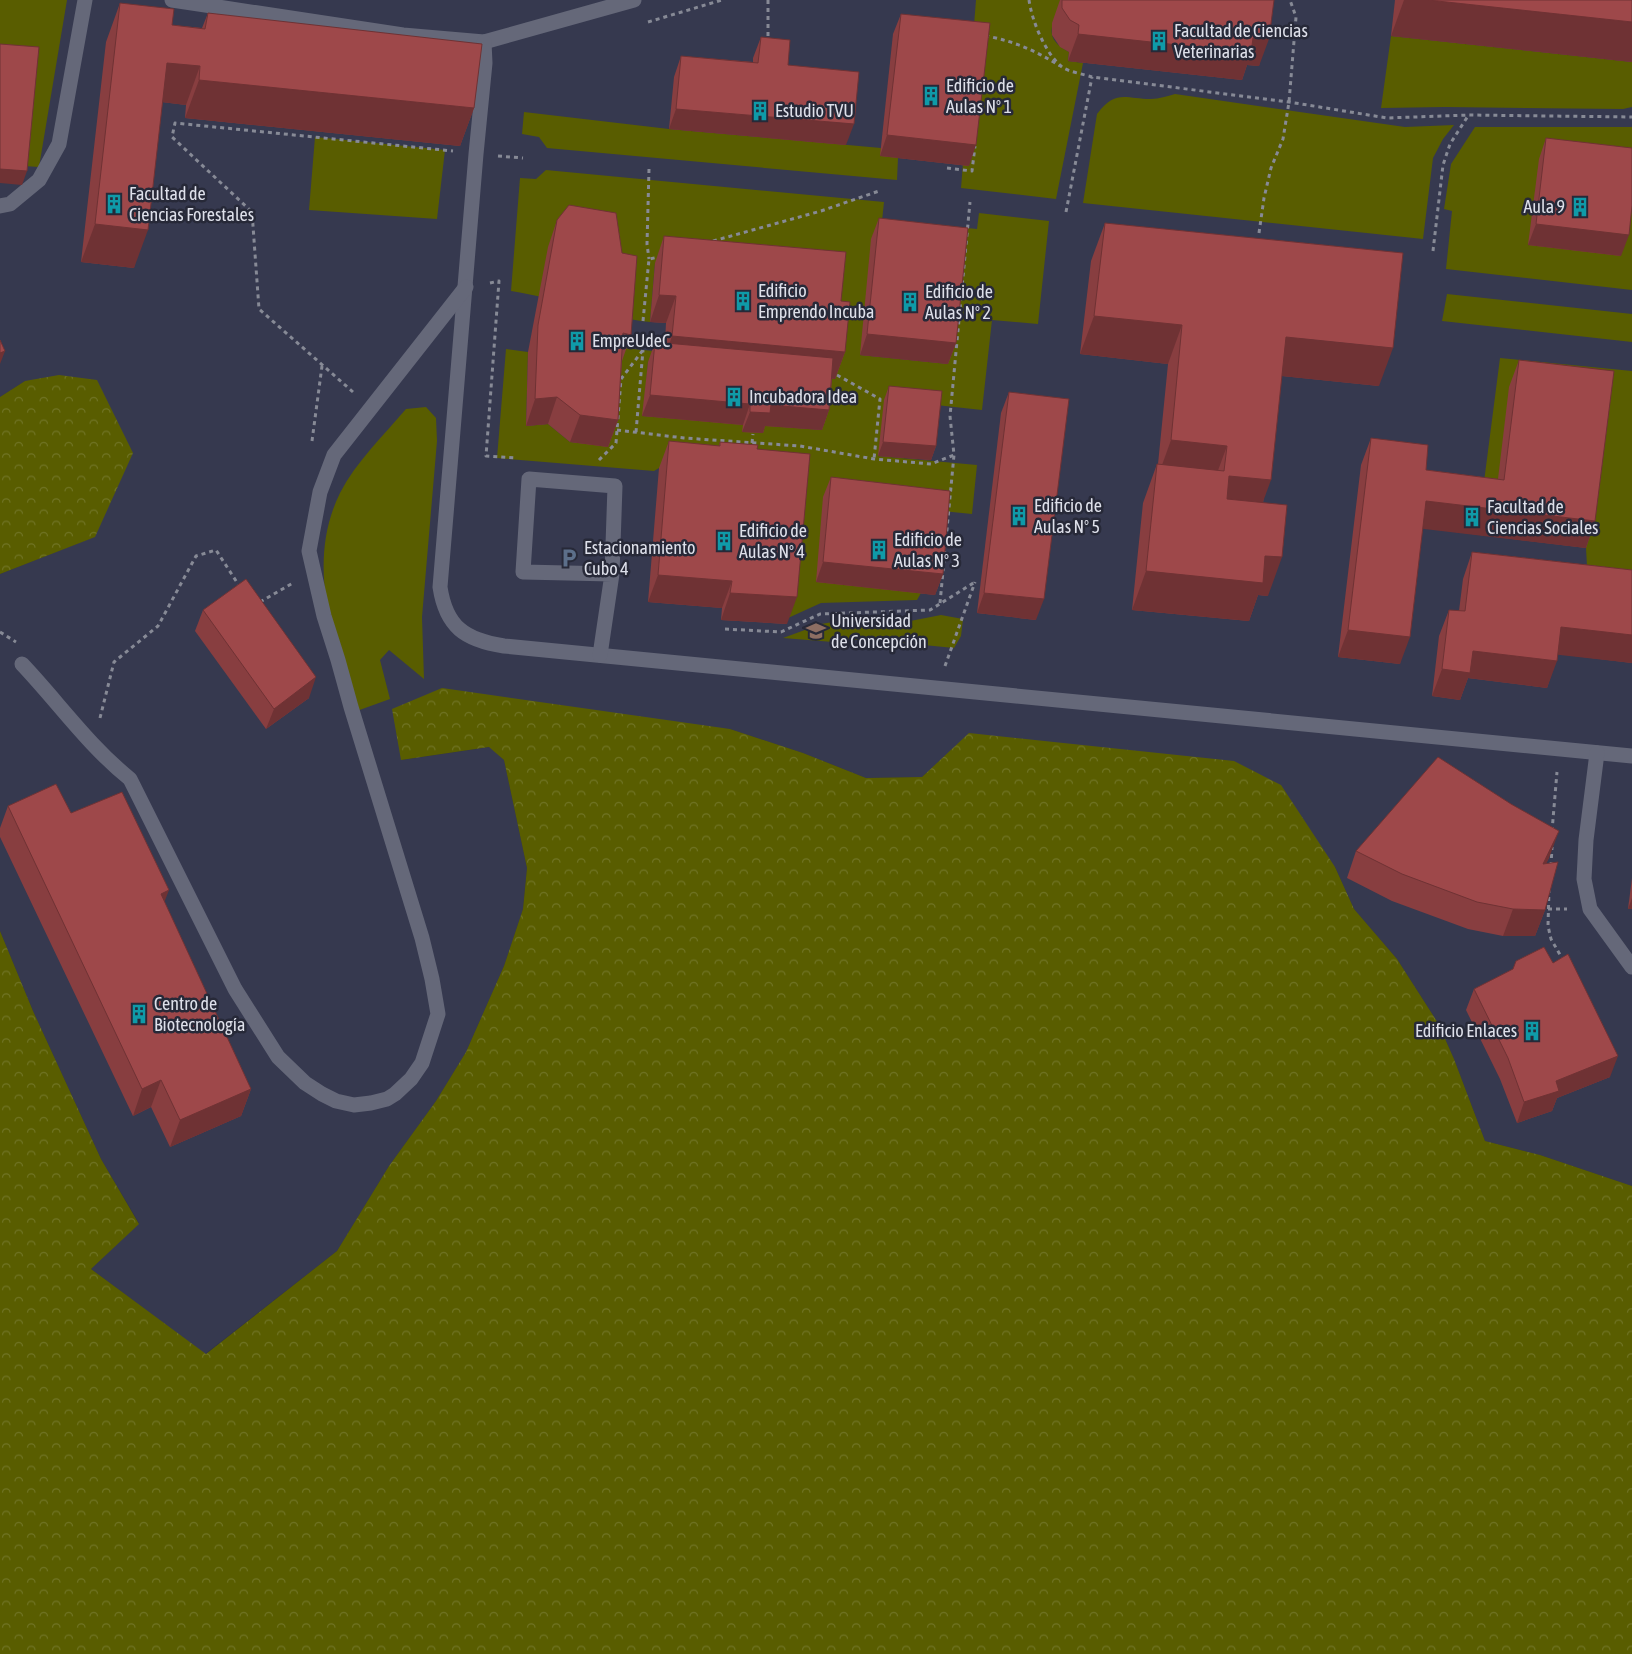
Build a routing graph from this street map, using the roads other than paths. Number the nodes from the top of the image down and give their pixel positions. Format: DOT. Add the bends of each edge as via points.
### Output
graph roads {
  1 [pos="85,0"];
  2 [pos="172,0"];
  3 [pos="634,0"];
  4 [pos="484,42"];
  5 [pos="0,206"];
  6 [pos="466,287"];
  7 [pos="612,574"];
  8 [pos="600,655"];
  9 [pos="22,664"];
  10 [pos="1597,753"];
  11 [pos="1632,756"];
  12 [pos="1632,967"];
  1 -- 5 [label="lane" via="59,144 39,180 10,204"];
  2 -- 4 [label="lane" via="403,35"];
  3 -- 4 [label="lane"];
  4 -- 6 [label="lane" via="485,63"];
  6 -- 8 [label="lane" via="440,587 442,601 455,626 466,635 487,643"];
  6 -- 9 [label="lane" via="334,455 320,492 309,551 324,616 432,979 438,1014 422,1064 411,1079 387,1099 354,1105 322,1094 286,1066 235,990 130,779 110,763"];
  7 -- 7 [label="lane" via="615,486 529,479 523,572"];
  7 -- 8 [label="lane"];
  8 -- 10 [label="lane"];
  10 -- 11 [label="lane"];
  10 -- 12 [label="lane" via="1584,879 1590,909"];
}
